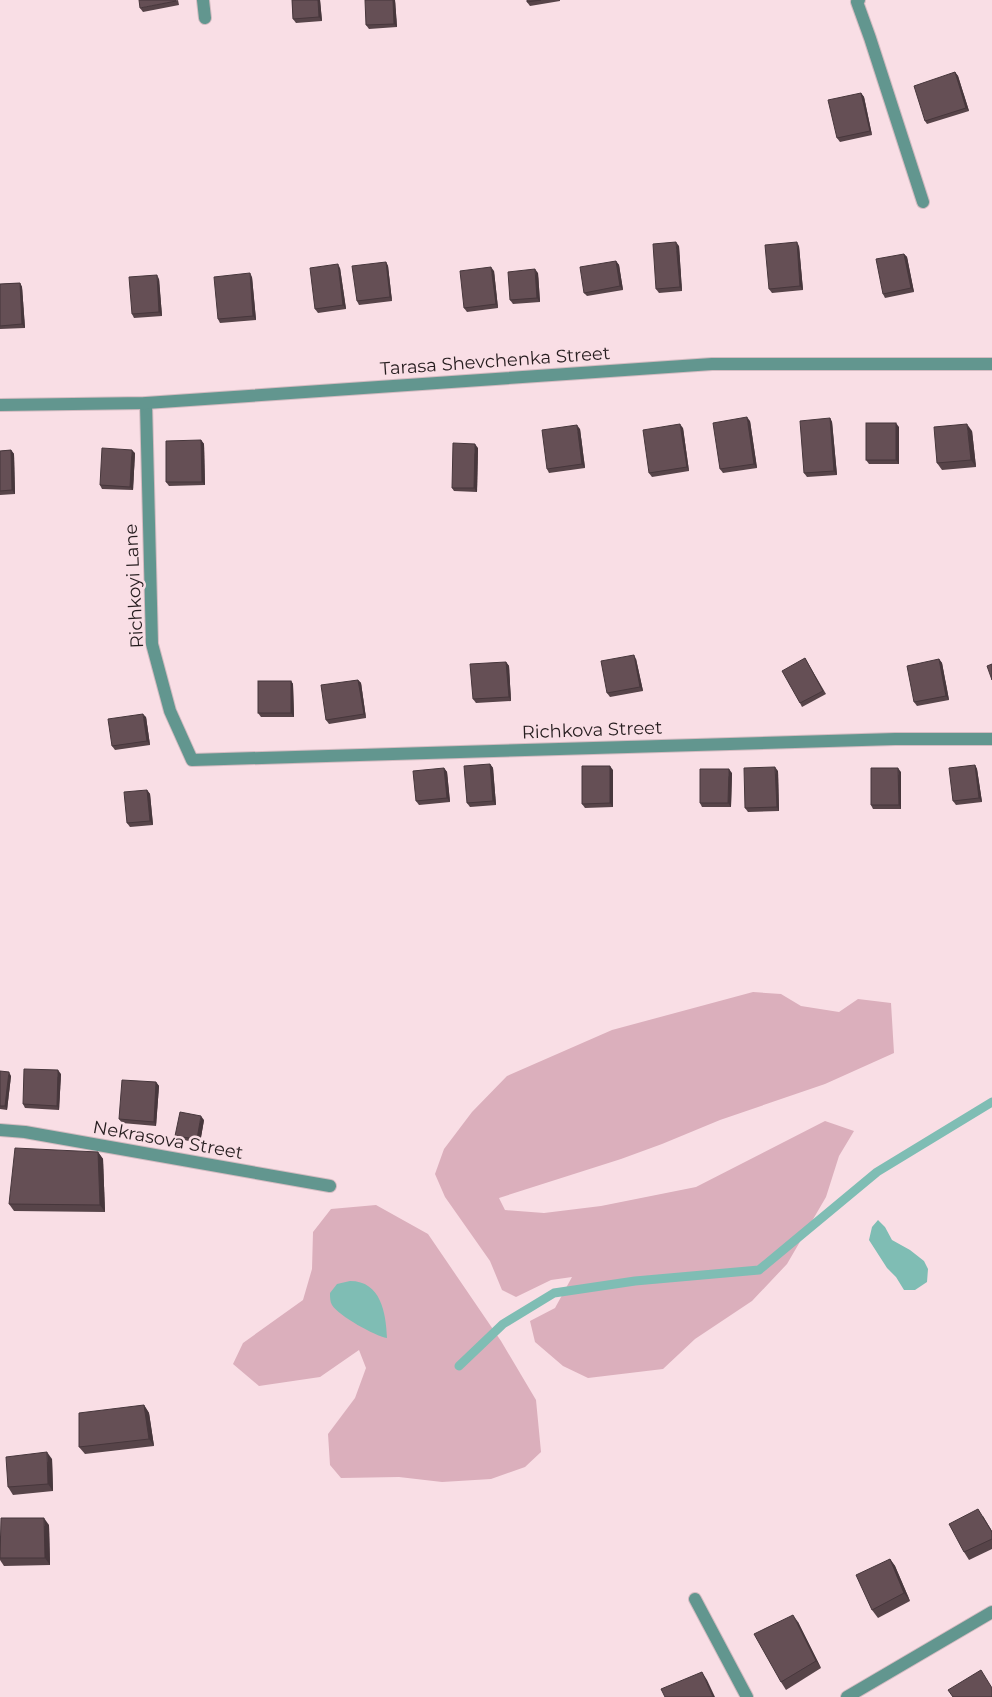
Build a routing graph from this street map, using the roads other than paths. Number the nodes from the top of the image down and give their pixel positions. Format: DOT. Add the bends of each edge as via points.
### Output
graph roads {
  1 [pos="203,0"];
  2 [pos="858,0"];
  3 [pos="205,18"];
  4 [pos="923,202"];
  5 [pos="992,364"];
  6 [pos="146,403"];
  7 [pos="0,405"];
  8 [pos="992,739"];
  9 [pos="192,760"];
  10 [pos="0,1130"];
  11 [pos="330,1186"];
  12 [pos="695,1599"];
  13 [pos="992,1612"];
  14 [pos="746,1697"];
  15 [pos="847,1697"];
  1 -- 3 [label="street"];
  2 -- 4 [label="street"];
  5 -- 6 [label="street, Tarasa Shevchenka Street" via="712,364"];
  6 -- 7 [label="street, Tarasa Shevchenka Street"];
  6 -- 9 [label="street, Richkoyi Lane" via="152,644 170,711"];
  8 -- 9 [label="street, Richkova Street" via="885,739"];
  10 -- 11 [label="street, Nekrasova Street"];
  12 -- 14 [label="street"];
  13 -- 15 [label="street"];
}
